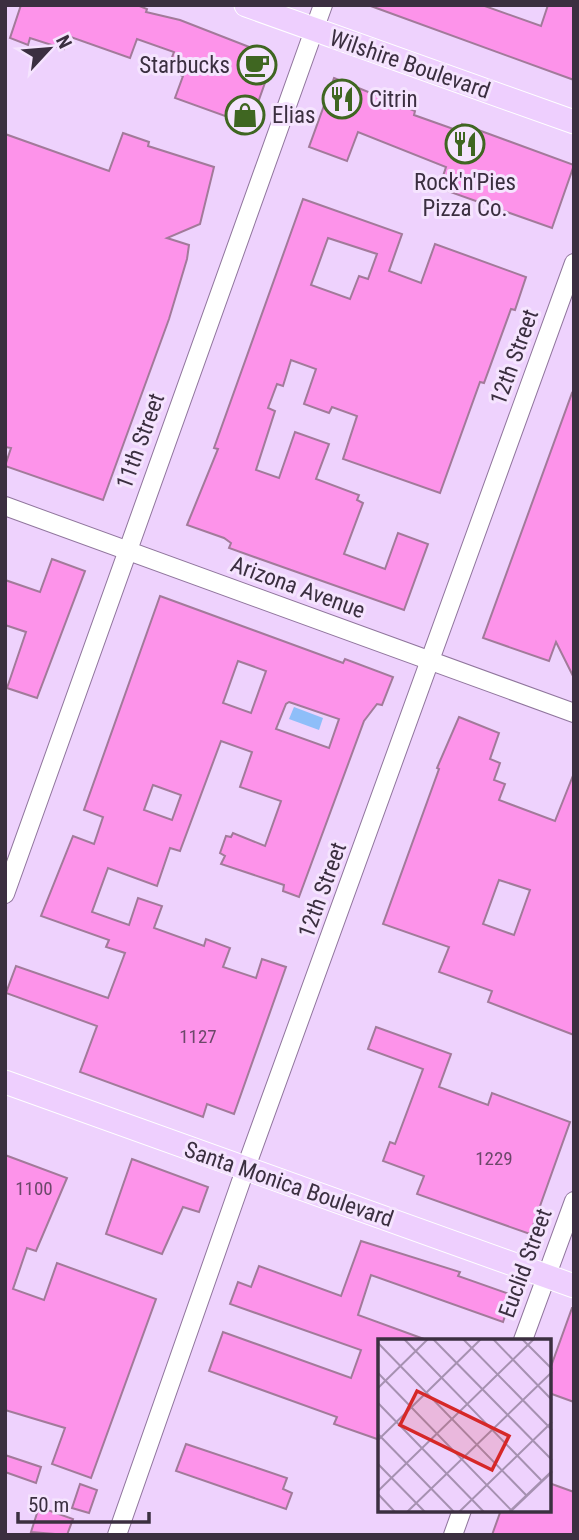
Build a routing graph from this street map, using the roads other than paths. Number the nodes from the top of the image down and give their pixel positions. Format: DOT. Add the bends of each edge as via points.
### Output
graph roads {
  1 [pos="246,5"];
  2 [pos="323,5"];
  3 [pos="315,30"];
  4 [pos="574,122"];
  5 [pos="574,263"];
  6 [pos="5,506"];
  7 [pos="127,550"];
  8 [pos="432,661"];
  9 [pos="574,713"];
  10 [pos="5,894"];
  11 [pos="5,1082"];
  12 [pos="245,1170"];
  13 [pos="574,1201"];
  14 [pos="545,1276"];
  15 [pos="574,1286"];
  16 [pos="523,1339"];
  17 [pos="461,1512"];
  18 [pos="117,1535"];
  19 [pos="453,1535"];
  1 -- 3 [label="main road, Wilshire Boulevard"];
  2 -- 3 [label="street, 11th Street"];
  3 -- 4 [label="main road, Wilshire Boulevard"];
  3 -- 7 [label="street, 11th Street"];
  5 -- 8 [label="street, 12th Street"];
  6 -- 7 [label="street, Arizona Avenue"];
  7 -- 8 [label="street, Arizona Avenue"];
  7 -- 10 [label="street, 11th Street"];
  8 -- 9 [label="street, Arizona Avenue"];
  8 -- 12 [label="street, 12th Street"];
  11 -- 12 [label="main road, Santa Monica Boulevard"];
  12 -- 14 [label="main road, Santa Monica Boulevard"];
  12 -- 18 [label="street, 12th Street"];
  13 -- 14 [label="street, Euclid Street"];
  14 -- 15 [label="main road, Santa Monica Boulevard"];
  14 -- 16 [label="street, Euclid Street"];
  17 -- 19 [label="street"];
}
